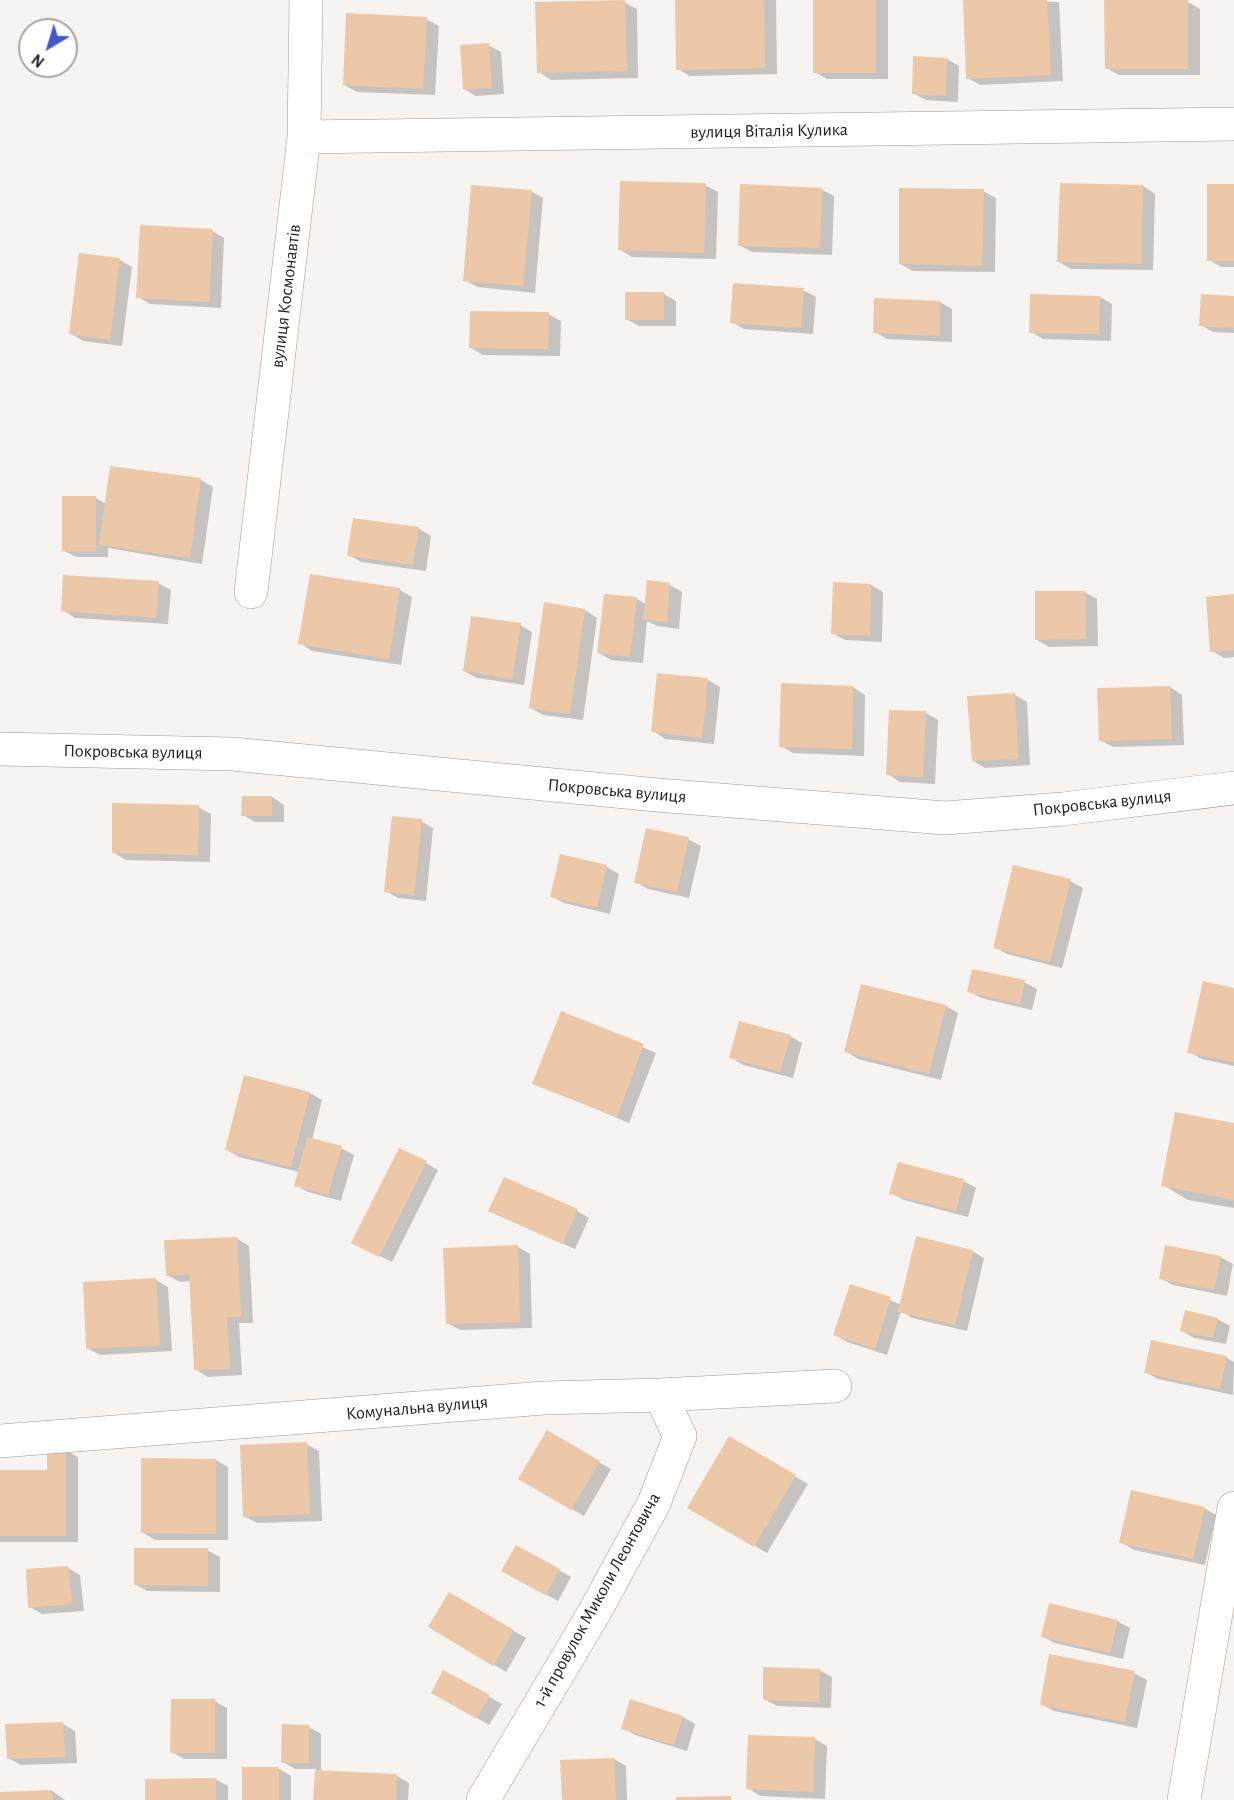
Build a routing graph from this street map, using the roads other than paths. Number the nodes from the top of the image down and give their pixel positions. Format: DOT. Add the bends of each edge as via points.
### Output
graph roads {
  1 [pos="306,0"];
  2 [pos="1234,124"];
  3 [pos="304,137"];
  4 [pos="251,592"];
  5 [pos="0,749"];
  6 [pos="1234,788"];
  7 [pos="835,1386"];
  8 [pos="660,1395"];
  9 [pos="0,1441"];
  10 [pos="1234,1508"];
  11 [pos="483,1800"];
  12 [pos="1184,1800"];
  1 -- 3 [label="street, вулиця Космонавтів"];
  2 -- 3 [label="street, вулиця Віталія Кулика"];
  3 -- 4 [label="street, вулиця Космонавтів"];
  5 -- 6 [label="street, Покровська вулиця" via="232,754 945,818 1063,809"];
  7 -- 8 [label="street, Комунальна вулиця"];
  8 -- 9 [label="street, Комунальна вулиця" via="544,1398"];
  8 -- 11 [label="street, 1-й провулок Миколи Леонтовича" via="680,1436 654,1503"];
  10 -- 12 [label="street"];
}
